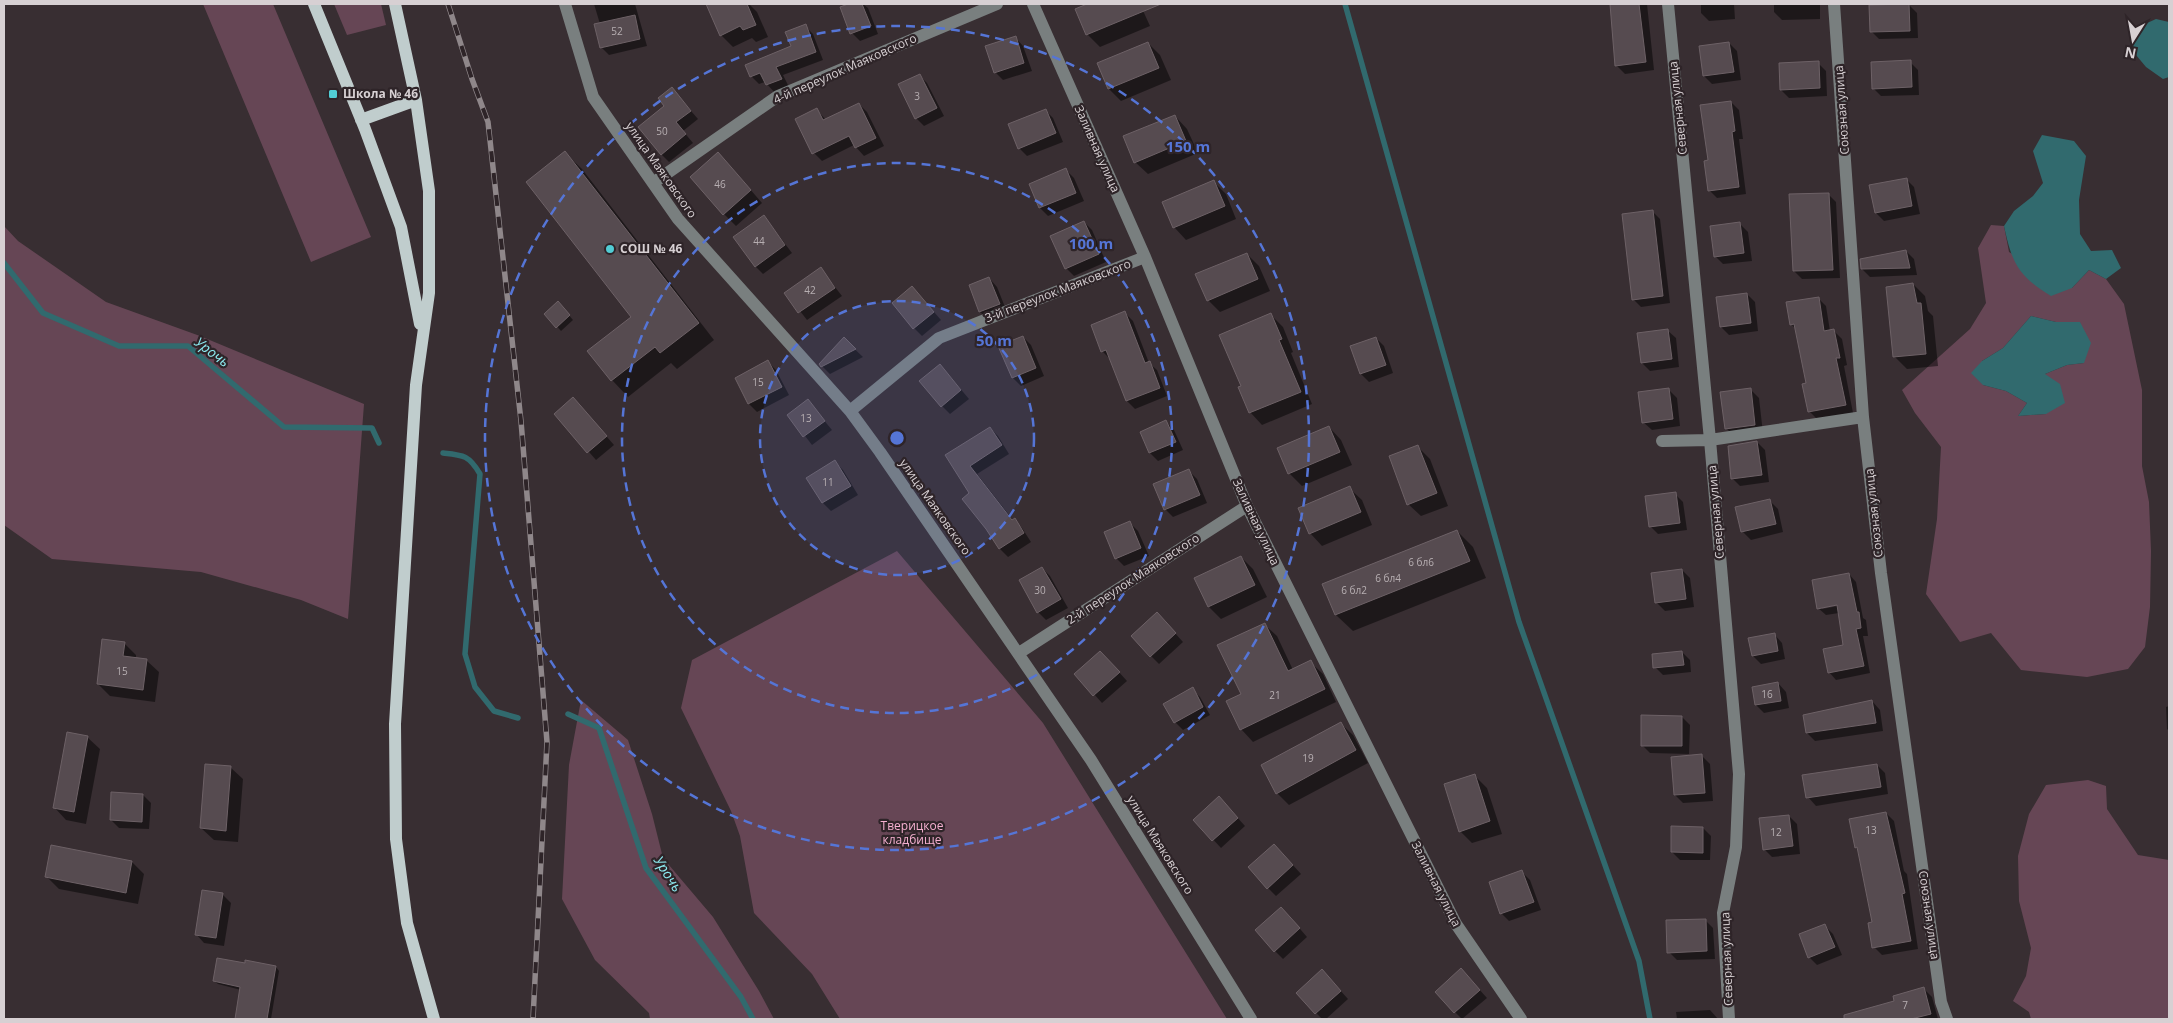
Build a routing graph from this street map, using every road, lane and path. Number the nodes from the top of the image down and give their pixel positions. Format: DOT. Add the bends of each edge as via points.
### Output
graph roads {
  1 [pos="314,4"];
  2 [pos="396,4"];
  3 [pos="565,4"];
  4 [pos="997,4"];
  5 [pos="1033,4"];
  6 [pos="1668,4"];
  7 [pos="1834,4"];
  8 [pos="416,100"];
  9 [pos="361,120"];
  10 [pos="653,183"];
  11 [pos="1145,257"];
  12 [pos="422,332"];
  13 [pos="850,411"];
  14 [pos="1863,417"];
  15 [pos="1710,440"];
  16 [pos="1662,441"];
  17 [pos="1247,506"];
  18 [pos="1020,653"];
  19 [pos="434,1019"];
  20 [pos="1251,1019"];
  21 [pos="1521,1019"];
  22 [pos="1729,1019"];
  23 [pos="1947,1019"];
  1 -- 9 [label="main road"];
  2 -- 8 [label="main road"];
  3 -- 10 [label="street, улица Маяковского" via="593,97"];
  4 -- 10 [label="street, 4-й переулок Маяковского" via="778,96"];
  5 -- 11 [label="street, Заливная улица"];
  6 -- 15 [label="street, Северная улица"];
  7 -- 14 [label="street, Союзная улица"];
  8 -- 9 [label="main road"];
  8 -- 12 [label="main road" via="429,191 428,294"];
  9 -- 12 [label="main road" via="401,227"];
  10 -- 13 [label="street, улица Маяковского" via="678,219"];
  11 -- 13 [label="street, 3-й переулок Маяковского" via="939,338"];
  11 -- 17 [label="street, Заливная улица"];
  12 -- 19 [label="main road" via="395,724 396,839 407,922"];
  13 -- 18 [label="street, улица Маяковского"];
  14 -- 15 [label="street"];
  14 -- 23 [label="street, Союзная улица" via="1881,573"];
  15 -- 16 [label="street"];
  15 -- 22 [label="street, Северная улица" via="1739,774 1736,847 1723,913"];
  17 -- 18 [label="street, 2-й переулок Маяковского"];
  17 -- 21 [label="street, Заливная улица" via="1456,924"];
  18 -- 20 [label="street, улица Маяковского" via="1091,760"];
}
